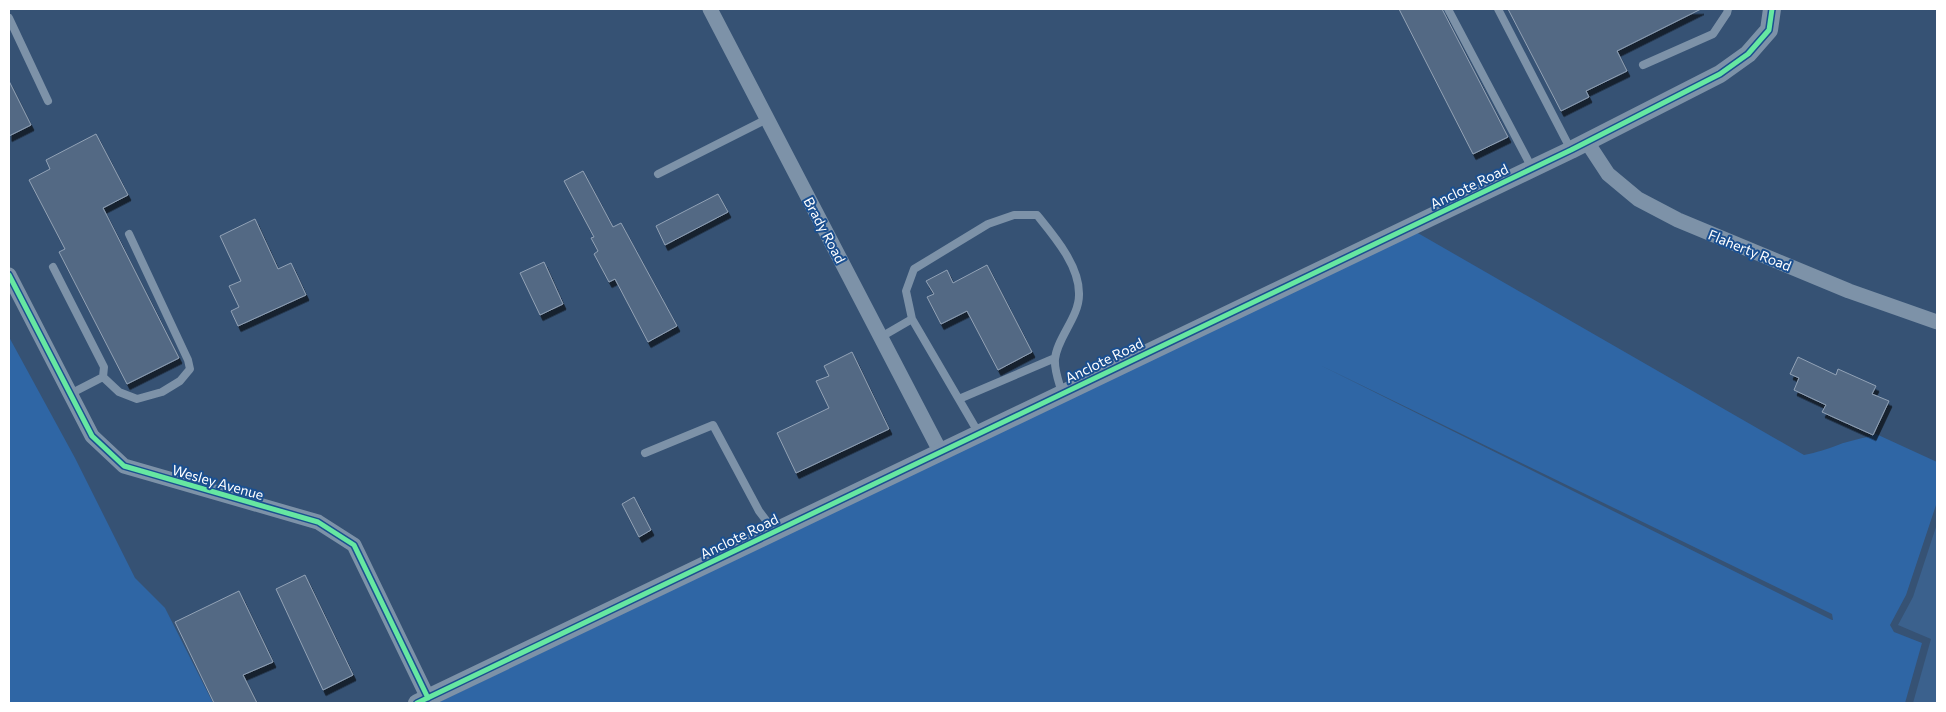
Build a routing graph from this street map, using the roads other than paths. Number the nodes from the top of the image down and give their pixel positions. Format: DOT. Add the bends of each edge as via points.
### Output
graph roads {
  1 [pos="710,9"];
  2 [pos="1448,9"];
  3 [pos="1498,9"];
  4 [pos="1728,9"];
  5 [pos="1772,9"];
  6 [pos="9,18"];
  7 [pos="1643,65"];
  8 [pos="48,101"];
  9 [pos="767,119"];
  10 [pos="1587,142"];
  11 [pos="1571,150"];
  12 [pos="1532,168"];
  13 [pos="658,174"];
  14 [pos="129,234"];
  15 [pos="53,267"];
  16 [pos="9,275"];
  17 [pos="912,319"];
  18 [pos="1937,322"];
  19 [pos="881,337"];
  20 [pos="1055,358"];
  21 [pos="103,377"];
  22 [pos="1062,393"];
  23 [pos="70,394"];
  24 [pos="959,399"];
  25 [pos="978,432"];
  26 [pos="940,451"];
  27 [pos="645,453"];
  28 [pos="774,531"];
  29 [pos="423,701"];
  1 -- 9 [label="street, Brady Road"];
  2 -- 12 [label="lane"];
  3 -- 11 [label="lane"];
  4 -- 7 [label="lane" via="1713,34"];
  5 -- 10 [label="street, Anclote Road" via="1769,30 1748,54 1720,74"];
  6 -- 8 [label="lane"];
  9 -- 13 [label="lane"];
  9 -- 19 [label="street, Brady Road"];
  10 -- 11 [label="street, Anclote Road"];
  10 -- 18 [label="street, Flaherty Road" via="1608,174 1638,199 1678,220 1849,291"];
  11 -- 12 [label="street, Anclote Road"];
  12 -- 22 [label="street, Anclote Road"];
  14 -- 21 [label="lane" via="190,369 180,381 162,392 137,399 119,392"];
  15 -- 21 [label="lane" via="104,366"];
  16 -- 23 [label="street, Wesley Avenue"];
  17 -- 19 [label="lane"];
  17 -- 20 [label="lane" via="906,291 914,269 988,224 1014,215 1037,215 1068,258 1080,295"];
  17 -- 24 [label="lane"];
  19 -- 26 [label="street, Brady Road"];
  20 -- 22 [label="lane"];
  20 -- 24 [label="lane"];
  21 -- 23 [label="lane"];
  22 -- 25 [label="street, Anclote Road"];
  23 -- 29 [label="street, Wesley Avenue" via="92,436 124,466 318,522 354,545"];
  24 -- 25 [label="lane"];
  25 -- 26 [label="street, Anclote Road"];
  26 -- 28 [label="street, Anclote Road"];
  27 -- 28 [label="lane" via="713,425 759,511"];
  28 -- 29 [label="street, Anclote Road"];
}
